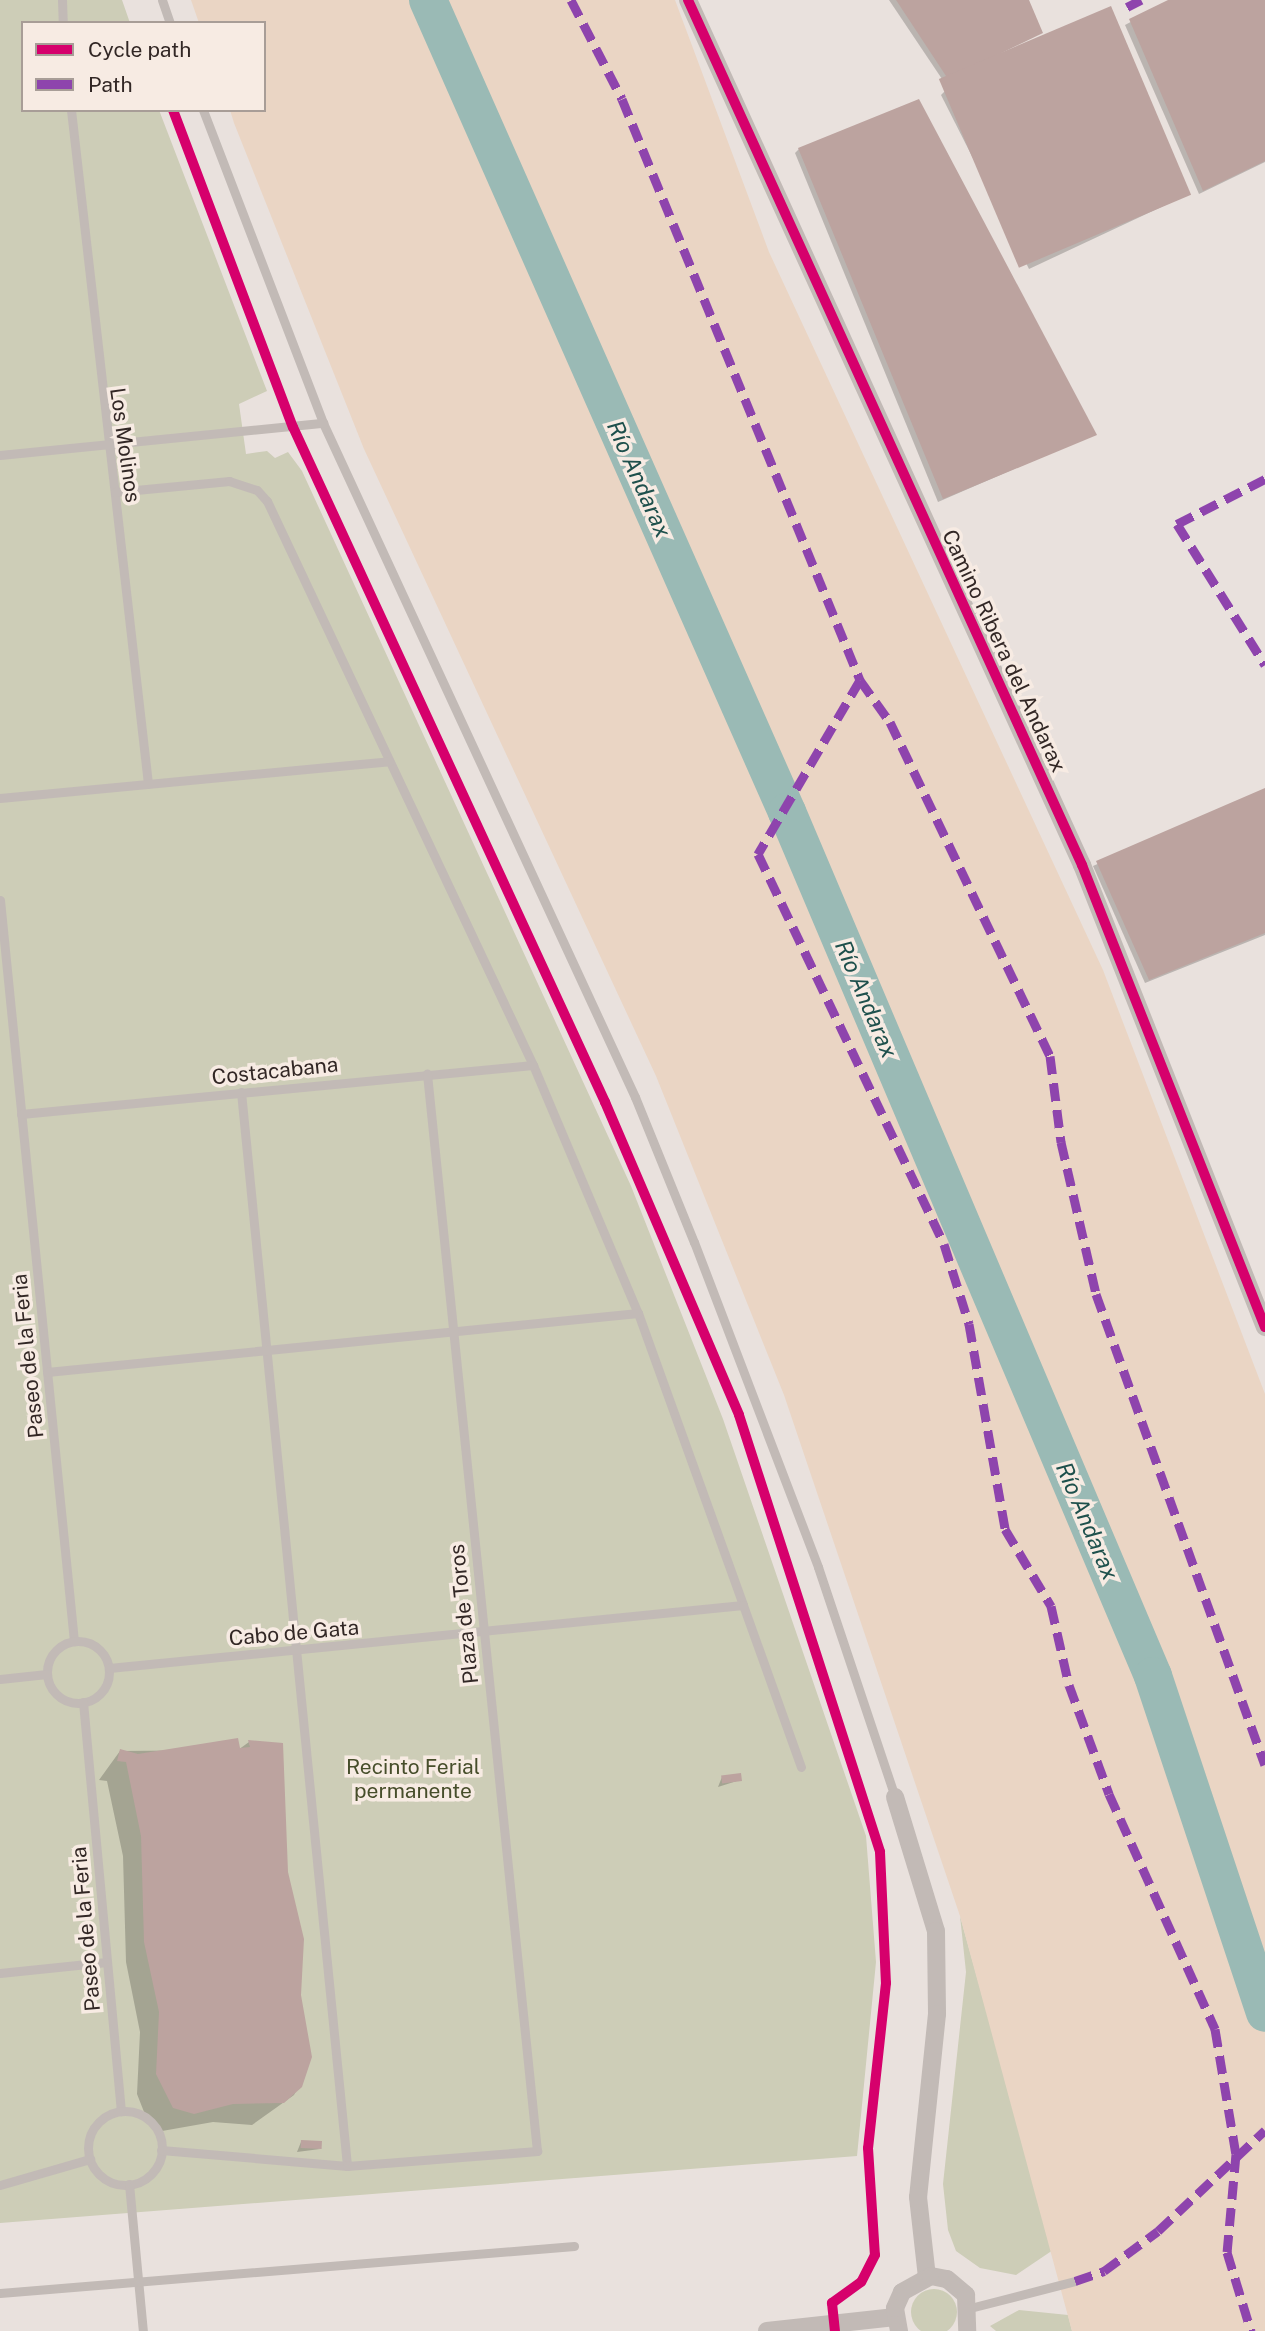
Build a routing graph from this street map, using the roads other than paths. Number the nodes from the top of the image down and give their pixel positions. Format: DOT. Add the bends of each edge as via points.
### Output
graph roads {
  1 [pos="62,0"];
  2 [pos="162,0"];
  3 [pos="688,0"];
  4 [pos="64,21"];
  5 [pos="169,21"];
  6 [pos="71,112"];
  7 [pos="204,112"];
  8 [pos="323,423"];
  9 [pos="106,444"];
  10 [pos="0,455"];
  11 [pos="115,492"];
  12 [pos="389,761"];
  13 [pos="148,784"];
  14 [pos="0,798"];
  15 [pos="0,900"];
  16 [pos="2,941"];
  17 [pos="533,1065"];
  18 [pos="427,1074"];
  19 [pos="241,1092"];
  20 [pos="21,1114"];
  21 [pos="638,1313"];
  22 [pos="1265,1327"];
  23 [pos="454,1331"];
  24 [pos="267,1349"];
  25 [pos="47,1372"];
  26 [pos="743,1605"];
  27 [pos="482,1632"];
  28 [pos="75,1641"];
  29 [pos="297,1651"];
  30 [pos="109,1668"];
  31 [pos="47,1674"];
  32 [pos="0,1679"];
  33 [pos="83,1702"];
  34 [pos="802,1767"];
  35 [pos="895,1797"];
  36 [pos="106,1962"];
  37 [pos="0,1973"];
  38 [pos="121,2111"];
  39 [pos="161,2150"];
  40 [pos="90,2159"];
  41 [pos="346,2166"];
  42 [pos="0,2185"];
  43 [pos="129,2185"];
  44 [pos="574,2246"];
  45 [pos="927,2277"];
  46 [pos="1076,2280"];
  47 [pos="138,2283"];
  48 [pos="0,2293"];
  49 [pos="970,2308"];
  50 [pos="897,2324"];
  51 [pos="143,2331"];
  52 [pos="767,2331"];
  53 [pos="967,2331"];
  1 -- 4 [label="lane"];
  2 -- 5 [label="lane"];
  3 -- 22 [label="street, Camino Ribera del Andarax" via="1082,865"];
  6 -- 9 [label="lane, Los Molinos"];
  7 -- 8 [label="lane"];
  8 -- 9 [label="lane"];
  8 -- 35 [label="lane" via="640,1109 751,1384"];
  9 -- 10 [label="lane"];
  9 -- 11 [label="lane, Los Molinos"];
  11 -- 12 [label="lane" via="229,481 262,494"];
  11 -- 13 [label="lane, Los Molinos"];
  12 -- 13 [label="lane"];
  12 -- 17 [label="lane"];
  13 -- 14 [label="lane"];
  15 -- 16 [label="lane, Paseo de la Feria"];
  16 -- 20 [label="lane, Paseo de la Feria"];
  17 -- 18 [label="lane, Costacabana"];
  17 -- 21 [label="lane"];
  18 -- 19 [label="lane, Costacabana"];
  18 -- 23 [label="lane, Plaza de Toros"];
  19 -- 20 [label="lane, Costacabana"];
  19 -- 24 [label="lane"];
  20 -- 25 [label="lane, Paseo de la Feria"];
  21 -- 23 [label="lane"];
  21 -- 26 [label="lane"];
  23 -- 24 [label="lane"];
  23 -- 27 [label="lane, Plaza de Toros"];
  24 -- 25 [label="lane"];
  24 -- 29 [label="lane"];
  25 -- 28 [label="lane, Paseo de la Feria"];
  26 -- 27 [label="lane, Cabo de Gata"];
  26 -- 34 [label="lane"];
  27 -- 29 [label="lane, Cabo de Gata"];
  27 -- 41 [label="lane, Plaza de Toros" via="537,2151"];
  28 -- 30 [label="lane" via="96,1646"];
  28 -- 31 [label="lane" via="55,1651"];
  29 -- 30 [label="lane, Cabo de Gata"];
  29 -- 41 [label="lane"];
  30 -- 33 [label="lane" via="103,1689"];
  31 -- 32 [label="lane"];
  31 -- 33 [label="lane" via="58,1695"];
  33 -- 36 [label="lane, Paseo de la Feria"];
  35 -- 45 [label="street" via="936,1931 937,2014 921,2119 918,2197"];
  36 -- 37 [label="lane"];
  36 -- 38 [label="lane, Paseo de la Feria"];
  38 -- 39 [label="lane" via="149,2120"];
  38 -- 40 [label="lane" via="95,2126"];
  39 -- 41 [label="lane"];
  39 -- 43 [label="lane" via="150,2175"];
  40 -- 42 [label="lane"];
  40 -- 43 [label="lane" via="106,2180"];
  43 -- 47 [label="lane"];
  44 -- 47 [label="lane"];
  45 -- 49 [label="street" via="955,2283"];
  45 -- 50 [label="street" via="902,2292"];
  46 -- 49 [label="lane"];
  47 -- 48 [label="lane"];
  47 -- 51 [label="lane"];
  49 -- 53 [label="street"];
  50 -- 52 [label="street"];
}
